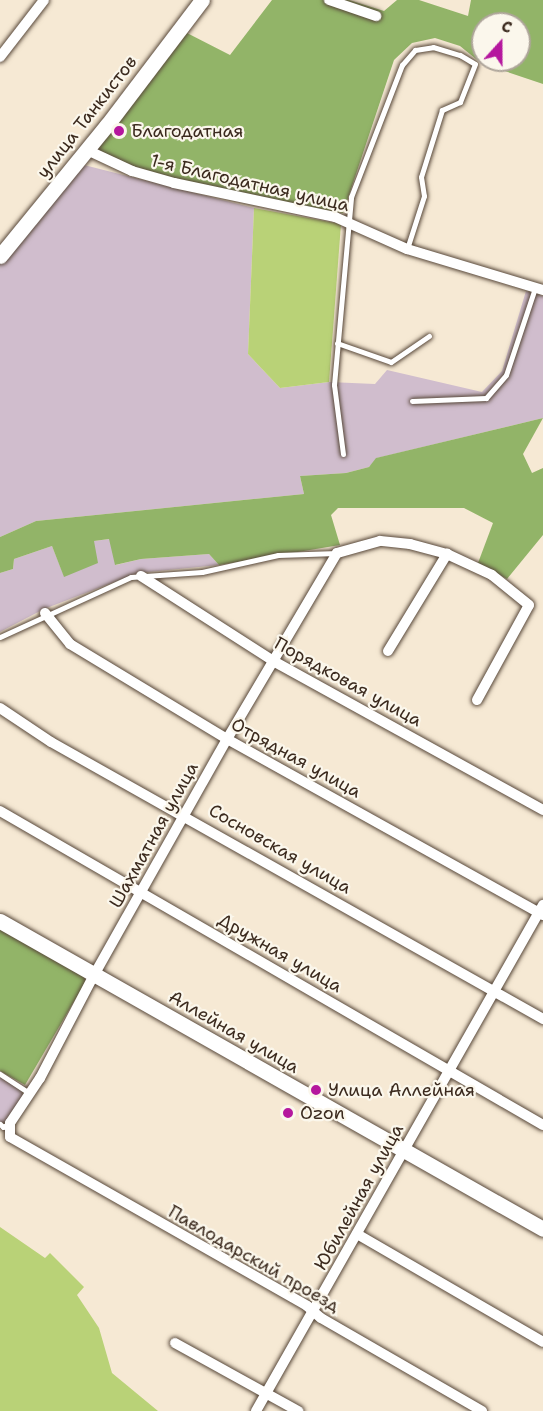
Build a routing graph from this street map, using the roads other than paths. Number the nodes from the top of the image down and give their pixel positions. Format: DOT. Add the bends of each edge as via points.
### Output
graph roads {
  1 [pos="44,0"];
  2 [pos="202,0"];
  3 [pos="329,0"];
  4 [pos="376,16"];
  5 [pos="0,57"];
  6 [pos="87,150"];
  7 [pos="350,222"];
  8 [pos="407,249"];
  9 [pos="0,256"];
  10 [pos="539,289"];
  11 [pos="429,336"];
  12 [pos="337,343"];
  13 [pos="412,401"];
  14 [pos="343,454"];
  15 [pos="338,553"];
  16 [pos="447,555"];
  17 [pos="141,576"];
  18 [pos="45,613"];
  19 [pos="0,637"];
  20 [pos="388,651"];
  21 [pos="275,662"];
  22 [pos="477,700"];
  23 [pos="0,708"];
  24 [pos="227,739"];
  25 [pos="543,810"];
  26 [pos="0,811"];
  27 [pos="186,815"];
  28 [pos="141,892"];
  29 [pos="542,911"];
  30 [pos="0,921"];
  31 [pos="95,973"];
  32 [pos="496,993"];
  33 [pos="543,1019"];
  34 [pos="449,1070"];
  35 [pos="0,1074"];
  36 [pos="29,1093"];
  37 [pos="543,1125"];
  38 [pos="5,1128"];
  39 [pos="404,1150"];
  40 [pos="543,1229"];
  41 [pos="357,1234"];
  42 [pos="313,1311"];
  43 [pos="543,1342"];
  44 [pos="175,1343"];
  45 [pos="266,1393"];
  46 [pos="256,1411"];
  47 [pos="298,1411"];
  48 [pos="482,1411"];
  1 -- 5 [label="street"];
  2 -- 6 [label="street, улица Танкистов"];
  3 -- 4 [label="street"];
  6 -- 7 [label="street, 1-я Благодатная улица" via="132,171 163,180"];
  6 -- 9 [label="street, улица Танкистов"];
  7 -- 8 [label="street, 1-я Благодатная улица"];
  7 -- 8 [label="lane" via="351,197 402,65 415,50 460,55 475,64 460,102 442,110 421,177 424,196"];
  7 -- 12 [label="lane"];
  8 -- 10 [label="street, 1-я Благодатная улица"];
  10 -- 13 [label="lane" via="506,375 486,398"];
  11 -- 12 [label="lane" via="391,362"];
  12 -- 14 [label="lane" via="334,384"];
  15 -- 16 [label="street" via="380,541 410,544"];
  15 -- 17 [label="lane" via="278,555 202,572"];
  15 -- 21 [label="street, Шахматная улица"];
  16 -- 20 [label="street"];
  16 -- 22 [label="street" via="492,575 530,605"];
  17 -- 18 [label="lane"];
  17 -- 21 [label="street, Порядковая улица"];
  18 -- 19 [label="lane"];
  18 -- 24 [label="street, Отрядная улица" via="70,644"];
  21 -- 24 [label="street, Шахматная улица"];
  21 -- 25 [label="street, Порядковая улица"];
  23 -- 27 [label="street, Сосновская улица" via="51,742"];
  24 -- 27 [label="street, Шахматная улица"];
  24 -- 29 [label="street, Отрядная улица"];
  26 -- 28 [label="street, Дружная улица"];
  27 -- 28 [label="street, Шахматная улица"];
  27 -- 32 [label="street, Сосновская улица"];
  28 -- 31 [label="street, Шахматная улица"];
  28 -- 34 [label="street, Дружная улица"];
  29 -- 32 [label="street, Юбилейная улица"];
  30 -- 31 [label="street, Аллейная улица"];
  31 -- 36 [label="street, Шахматная улица"];
  31 -- 39 [label="street, Аллейная улица"];
  32 -- 33 [label="street, Сосновская улица"];
  32 -- 34 [label="street, Юбилейная улица"];
  34 -- 37 [label="street, Дружная улица"];
  34 -- 39 [label="street, Юбилейная улица"];
  35 -- 36 [label="lane"];
  36 -- 38 [label="street, Шахматная улица"];
  38 -- 42 [label="street, Павлодарский проезд"];
  39 -- 40 [label="street, Аллейная улица"];
  39 -- 41 [label="street, Юбилейная улица"];
  41 -- 42 [label="street, Юбилейная улица"];
  41 -- 43 [label="street"];
  42 -- 45 [label="street, Юбилейная улица"];
  42 -- 48 [label="street, Павлодарский проезд"];
  44 -- 45 [label="street"];
  45 -- 46 [label="street, Юбилейная улица"];
  45 -- 47 [label="street"];
}
